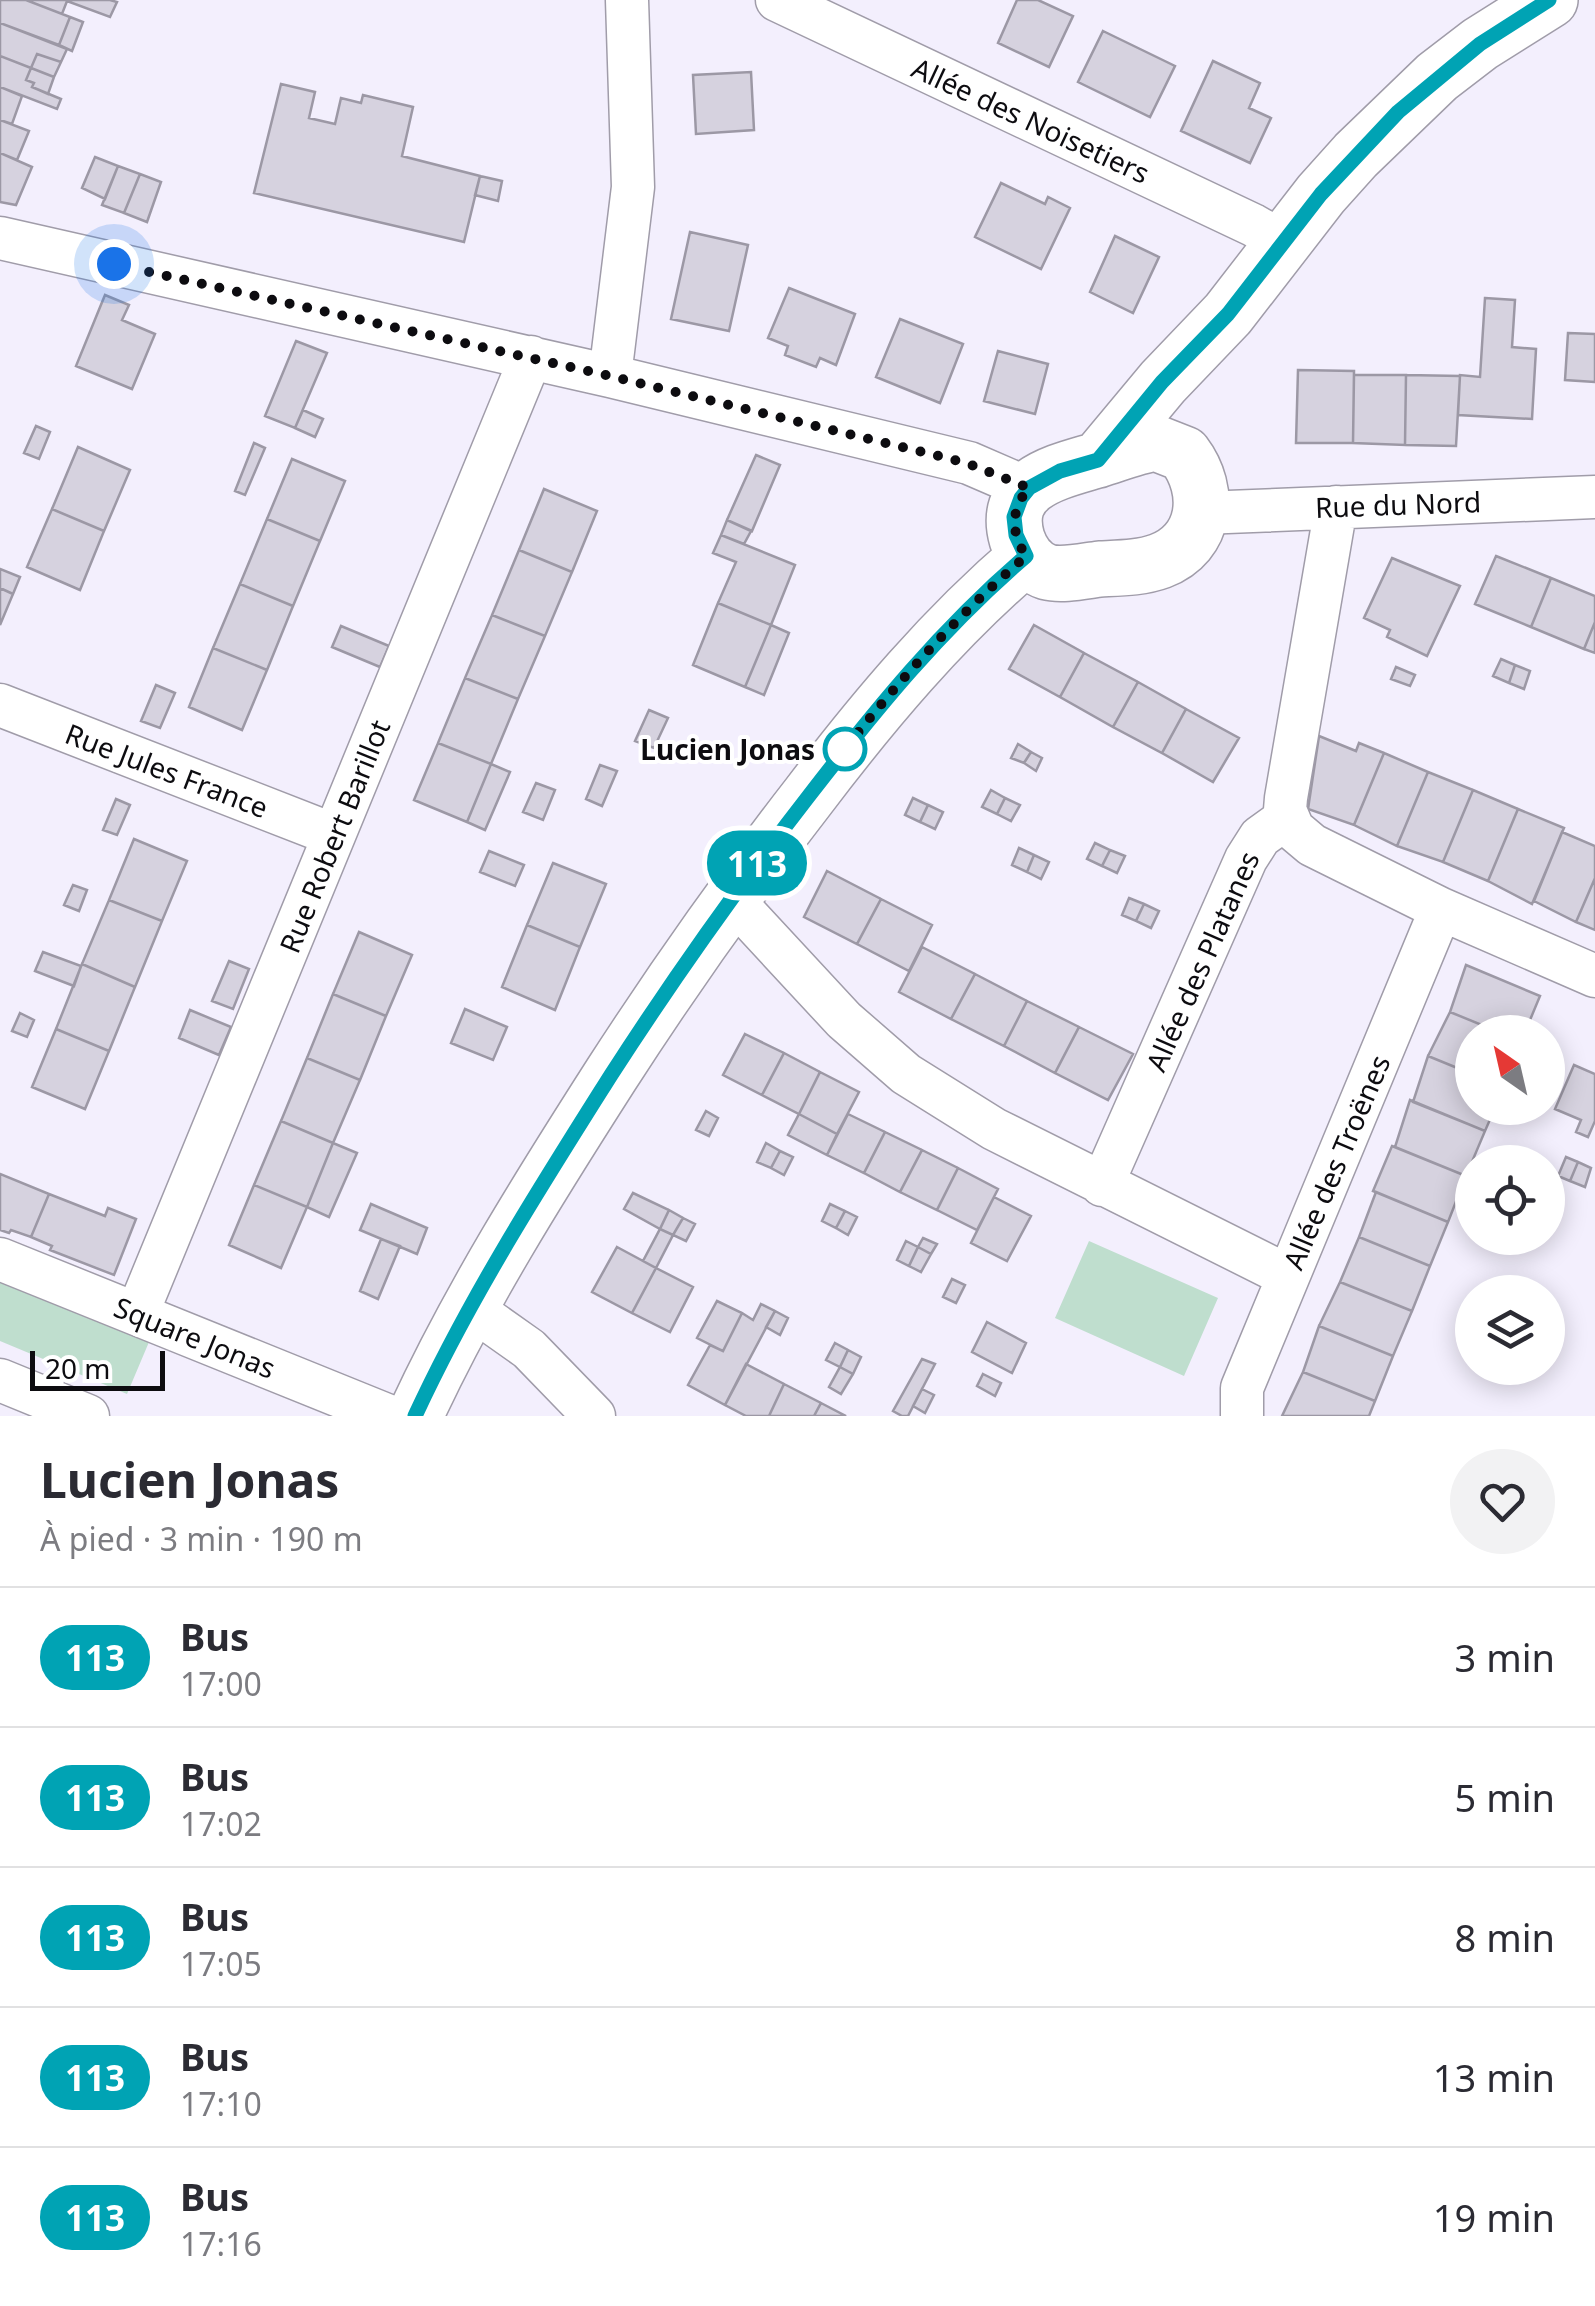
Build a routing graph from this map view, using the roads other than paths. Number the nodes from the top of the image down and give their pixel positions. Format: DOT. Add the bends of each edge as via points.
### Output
graph roads {
  1 [pos="627,0"];
  2 [pos="778,0"];
  3 [pos="1550,0"];
  4 [pos="0,238"];
  5 [pos="1283,242"];
  6 [pos="1228,314"];
  7 [pos="531,357"];
  8 [pos="610,376"];
  9 [pos="1098,460"];
  10 [pos="1029,488"];
  11 [pos="1196,488"];
  12 [pos="1595,497"];
  13 [pos="1336,507"];
  14 [pos="1026,556"];
  15 [pos="0,705"];
  16 [pos="1288,817"];
  17 [pos="334,835"];
  18 [pos="730,898"];
  19 [pos="1441,910"];
  20 [pos="1595,976"];
  21 [pos="1102,1185"];
  22 [pos="0,1258"];
  23 [pos="1288,1276"];
  24 [pos="471,1308"];
  25 [pos="137,1314"];
  26 [pos="0,1380"];
  27 [pos="88,1416"];
  28 [pos="389,1416"];
  29 [pos="415,1416"];
  30 [pos="594,1416"];
  31 [pos="1242,1416"];
  1 -- 8 [label="street" via="633,187"];
  2 -- 5 [label="street, Allée des Noisetiers"];
  3 -- 5 [label="street" via="1419,93"];
  4 -- 7 [label="street"];
  5 -- 6 [label="street"];
  6 -- 9 [label="street"];
  6 -- 11 [label="street" via="1193,386 1188,419"];
  7 -- 8 [label="street"];
  7 -- 17 [label="street, Rue Robert Barillot"];
  8 -- 10 [label="street" via="969,464"];
  9 -- 10 [label="street"];
  9 -- 11 [label="street" via="1156,444 1176,449"];
  10 -- 14 [label="street" via="1014,517"];
  11 -- 13 [label="street, Rue du Nord"];
  11 -- 14 [label="street" via="1195,532 1176,554 1150,564 1053,573"];
  12 -- 13 [label="street, Rue du Nord"];
  13 -- 16 [label="street" via="1288,782"];
  14 -- 18 [label="street" via="937,639"];
  15 -- 17 [label="street, Rue Jules France"];
  16 -- 19 [label="street" via="1312,846"];
  16 -- 21 [label="street, Allée des Platanes" via="1260,837 1246,859"];
  17 -- 25 [label="street, Rue Robert Barillot"];
  18 -- 21 [label="street" via="886,1059 977,1119"];
  18 -- 24 [label="street" via="538,1188"];
  19 -- 20 [label="street"];
  19 -- 23 [label="street, Allée des Troënes"];
  21 -- 23 [label="street"];
  22 -- 25 [label="street, Square Jonas"];
  23 -- 31 [label="street, Allée des Troënes" via="1242,1388"];
  24 -- 29 [label="street"];
  24 -- 30 [label="street" via="528,1349"];
  25 -- 28 [label="street, Square Jonas"];
  26 -- 27 [label="street"];
}
